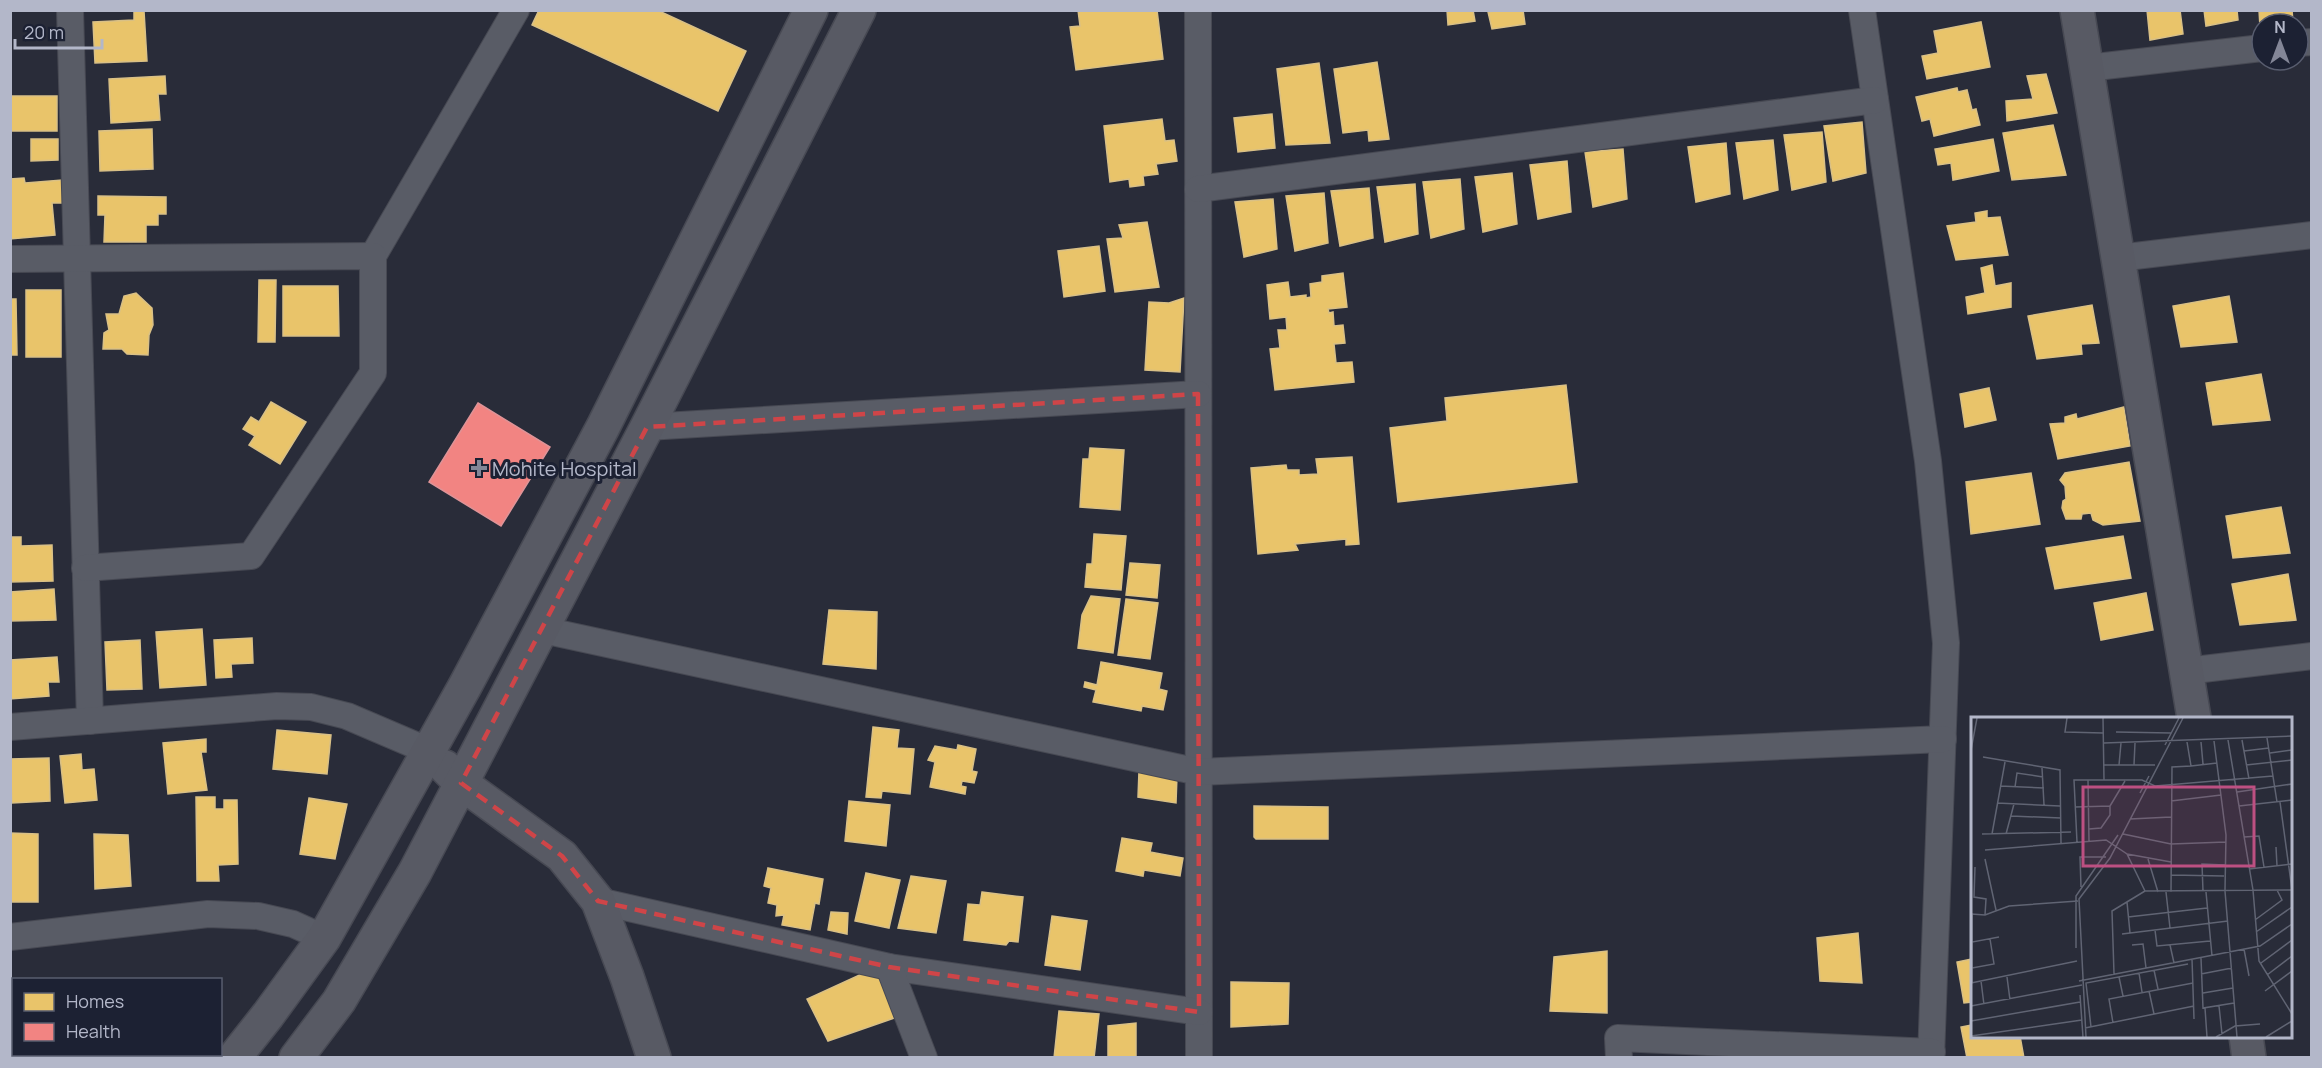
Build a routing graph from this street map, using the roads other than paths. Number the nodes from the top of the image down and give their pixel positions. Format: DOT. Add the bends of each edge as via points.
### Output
graph roads {
  1 [pos="70,10"];
  2 [pos="516,10"];
  3 [pos="811,10"];
  4 [pos="859,10"];
  5 [pos="1198,10"];
  6 [pos="1862,10"];
  7 [pos="2077,10"];
  8 [pos="2250,49"];
  9 [pos="2087,68"];
  10 [pos="1875,100"];
  11 [pos="1198,189"];
  12 [pos="2312,235"];
  13 [pos="373,256"];
  14 [pos="77,258"];
  15 [pos="2118,258"];
  16 [pos="10,259"];
  17 [pos="1198,394"];
  18 [pos="647,427"];
  19 [pos="85,568"];
  20 [pos="543,630"];
  21 [pos="2312,656"];
  22 [pos="2186,671"];
  23 [pos="2194,717"];
  24 [pos="90,721"];
  25 [pos="10,727"];
  26 [pos="1943,739"];
  27 [pos="429,751"];
  28 [pos="1199,772"];
  29 [pos="461,783"];
  30 [pos="597,901"];
  31 [pos="10,937"];
  32 [pos="324,938"];
  33 [pos="889,967"];
  34 [pos="1199,1012"];
  35 [pos="2246,1038"];
  36 [pos="1931,1055"];
  37 [pos="234,1058"];
  38 [pos="296,1058"];
  39 [pos="654,1058"];
  40 [pos="924,1058"];
  41 [pos="1199,1058"];
  42 [pos="1619,1058"];
  43 [pos="2249,1058"];
  1 -- 14 [label="street"];
  2 -- 13 [label="street"];
  3 -- 27 [label="main road" via="603,427"];
  4 -- 18 [label="main road"];
  5 -- 11 [label="street"];
  6 -- 10 [label="street"];
  7 -- 9 [label="main road"];
  8 -- 9 [label="street"];
  9 -- 15 [label="main road"];
  10 -- 11 [label="street"];
  10 -- 26 [label="street" via="1928,461 1946,643"];
  11 -- 17 [label="street"];
  12 -- 15 [label="street"];
  13 -- 14 [label="street"];
  13 -- 19 [label="street" via="373,373 251,556"];
  14 -- 16 [label="street"];
  14 -- 19 [label="street"];
  15 -- 22 [label="main road"];
  17 -- 18 [label="street"];
  17 -- 28 [label="street"];
  18 -- 20 [label="main road"];
  19 -- 24 [label="street"];
  20 -- 28 [label="street"];
  20 -- 29 [label="main road"];
  21 -- 22 [label="street"];
  22 -- 23 [label="main road"];
  24 -- 25 [label="street"];
  24 -- 27 [label="street" via="278,706 311,707 347,716"];
  26 -- 28 [label="street"];
  26 -- 36 [label="street"];
  27 -- 29 [label="main road"];
  27 -- 32 [label="main road"];
  28 -- 34 [label="street"];
  29 -- 30 [label="main road" via="562,856"];
  29 -- 38 [label="main road" via="368,955"];
  30 -- 33 [label="street"];
  30 -- 39 [label="main road"];
  31 -- 32 [label="street" via="208,914 258,916 293,924"];
  32 -- 37 [label="main road"];
  33 -- 34 [label="street"];
  33 -- 40 [label="street"];
  34 -- 41 [label="street"];
  35 -- 43 [label="main road"];
  36 -- 42 [label="street" via="1618,1038"];
}
